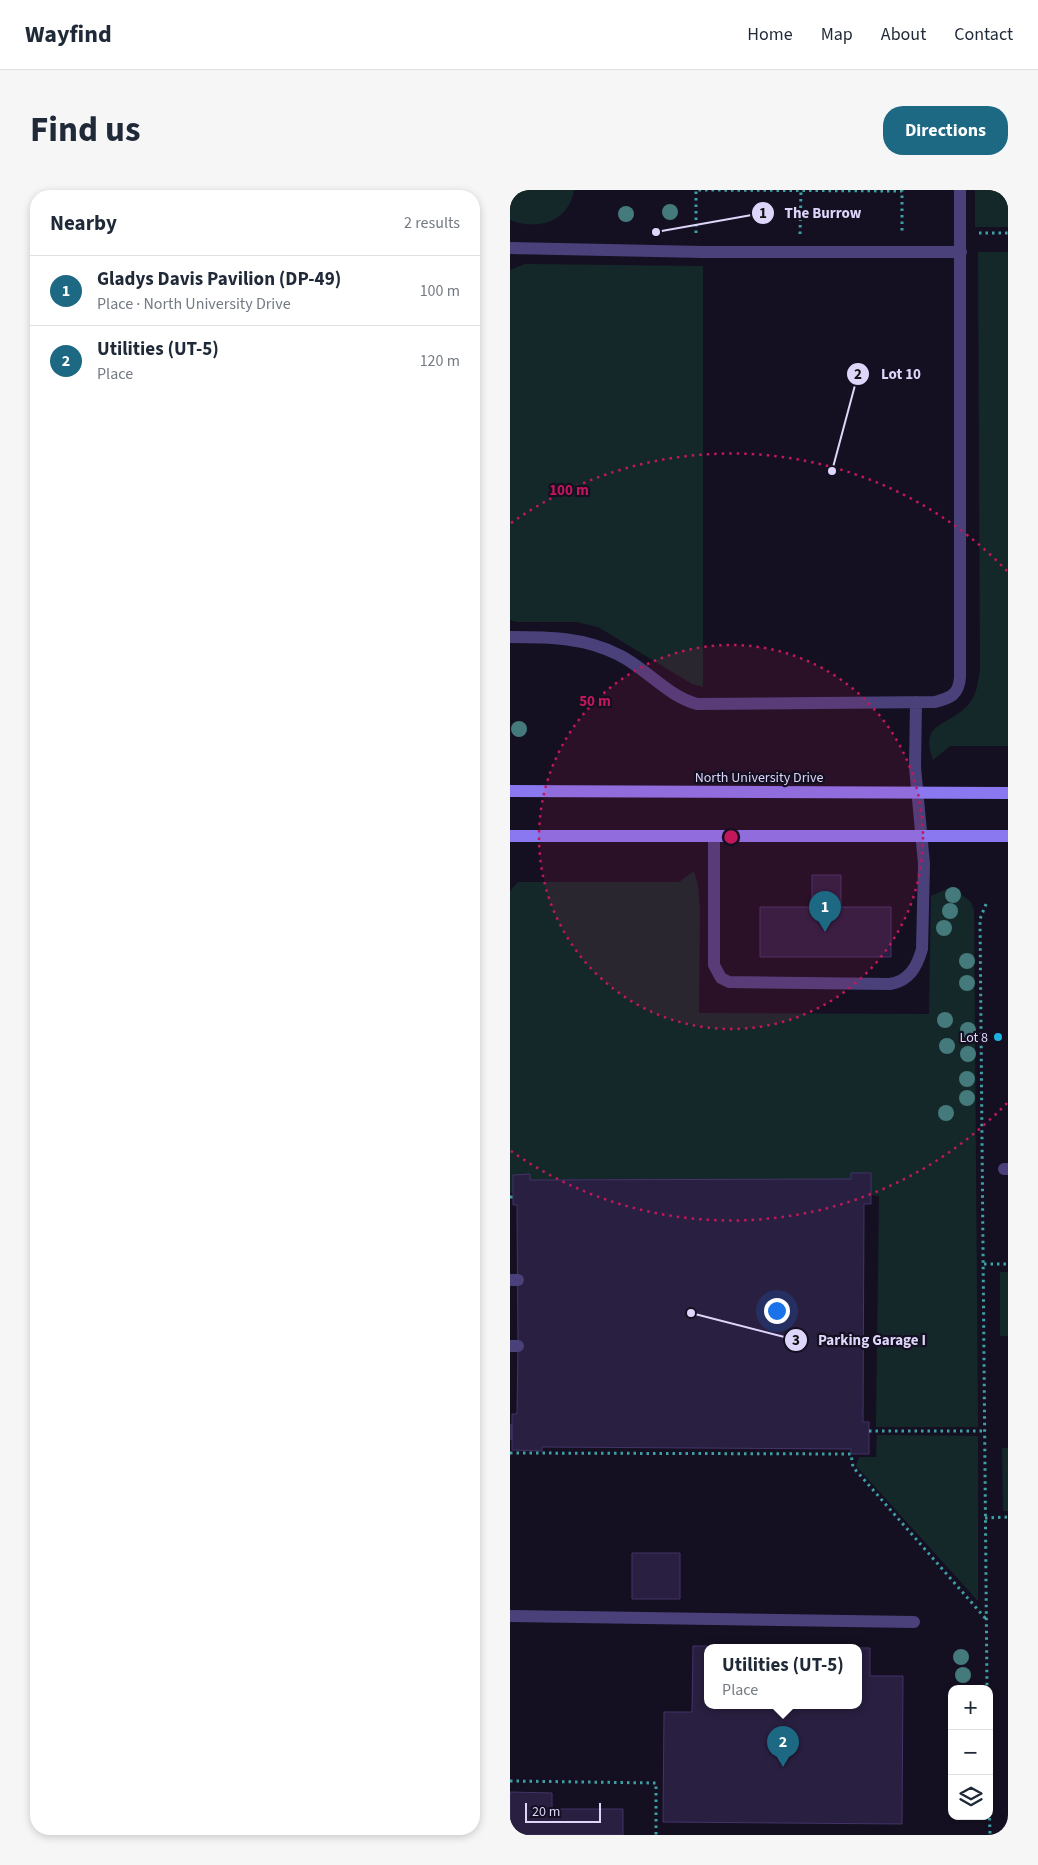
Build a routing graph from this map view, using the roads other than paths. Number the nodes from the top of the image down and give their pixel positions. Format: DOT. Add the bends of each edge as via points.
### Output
graph roads {
  1 [pos="960,190"];
  2 [pos="510,248"];
  3 [pos="960,252"];
  4 [pos="510,637"];
  5 [pos="916,702"];
  6 [pos="510,791"];
  7 [pos="918,793"];
  8 [pos="1008,793"];
  9 [pos="510,836"];
  10 [pos="922,836"];
  11 [pos="1008,836"];
  12 [pos="714,837"];
  13 [pos="510,1616"];
  14 [pos="914,1622"];
  1 -- 3 [label="lane"];
  2 -- 3 [label="lane"];
  3 -- 5 [label="lane" via="959,687 950,698"];
  4 -- 5 [label="lane" via="558,637 587,642 619,655 678,696 696,704"];
  5 -- 7 [label="lane"];
  6 -- 7 [label="street, North University Drive"];
  7 -- 8 [label="street, North University Drive"];
  7 -- 10 [label="lane"];
  9 -- 12 [label="street"];
  10 -- 11 [label="street"];
  10 -- 12 [label="street"];
  10 -- 12 [label="lane" via="922,949 907,978 890,984 729,982 721,978 714,965"];
  13 -- 14 [label="lane"];
}
